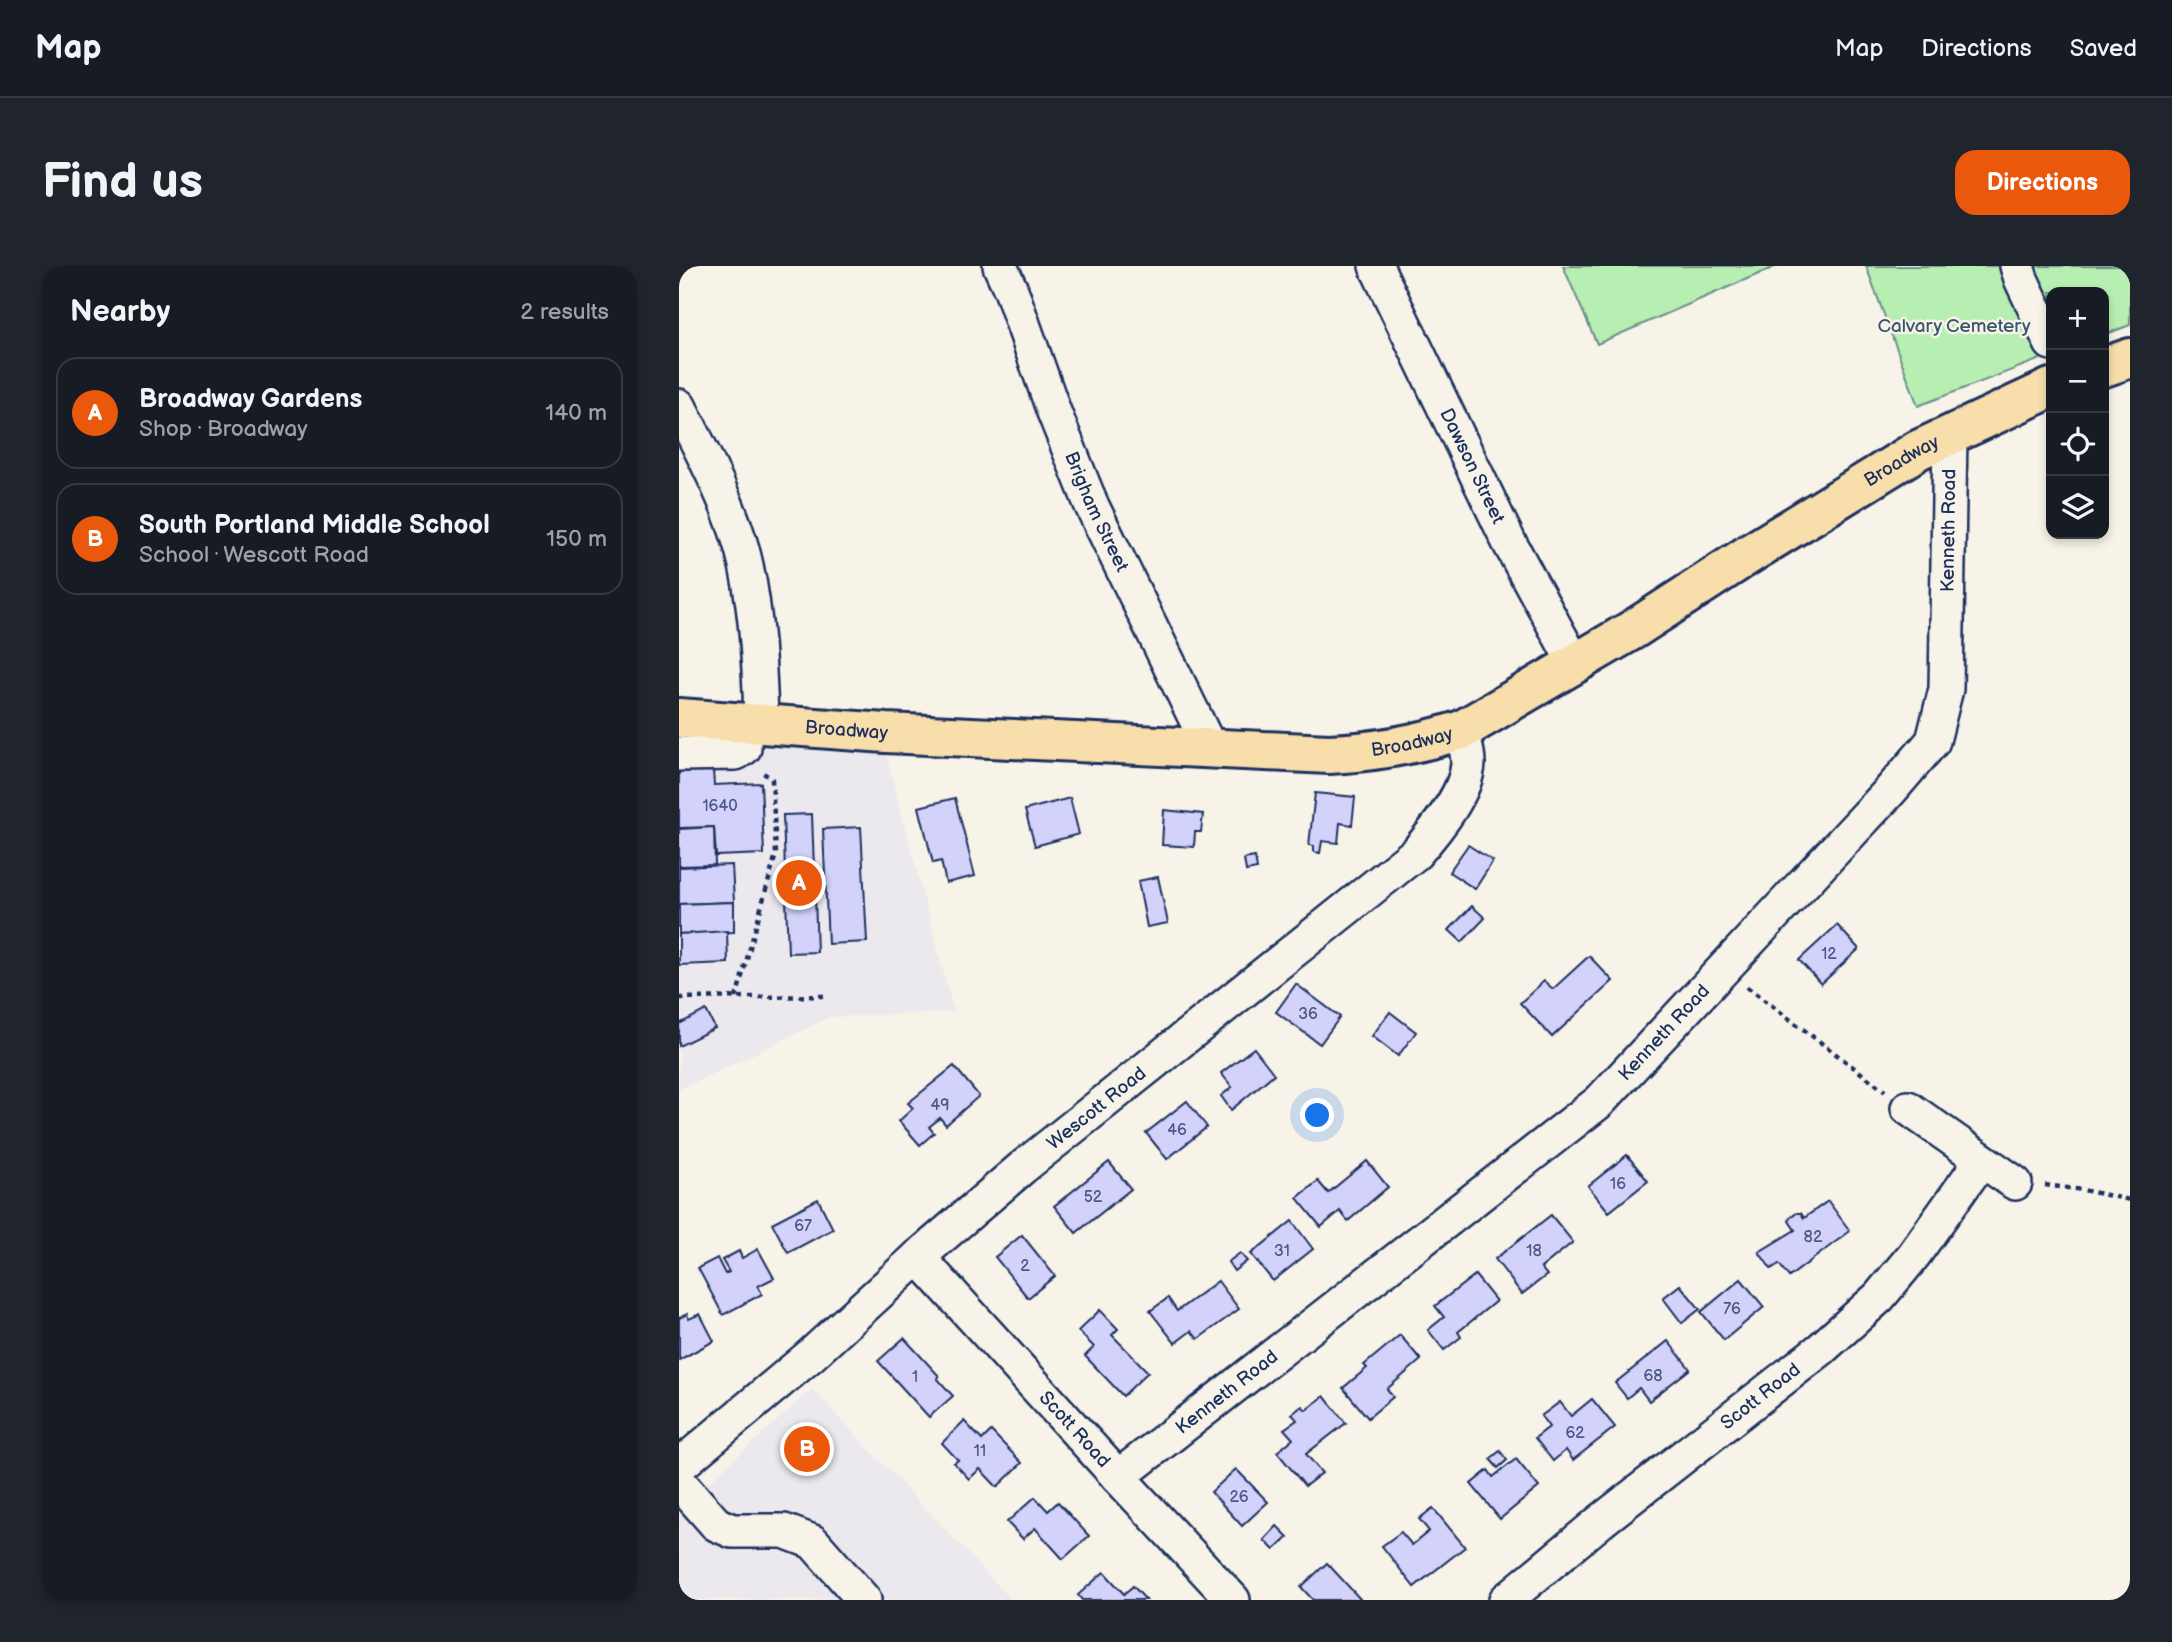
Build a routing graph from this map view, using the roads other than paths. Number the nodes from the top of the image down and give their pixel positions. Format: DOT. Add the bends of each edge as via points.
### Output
graph roads {
  1 [pos="1000,266"];
  2 [pos="1376,266"];
  3 [pos="2017,266"];
  4 [pos="2046,332"];
  5 [pos="2130,358"];
  6 [pos="2109,366"];
  7 [pos="2046,390"];
  8 [pos="679,407"];
  9 [pos="1950,434"];
  10 [pos="1575,664"];
  11 [pos="679,718"];
  12 [pos="1462,730"];
  13 [pos="747,734"];
  14 [pos="1211,750"];
  15 [pos="679,754"];
  16 [pos="1908,1108"];
  17 [pos="1981,1161"];
  18 [pos="2015,1183"];
  19 [pos="918,1257"];
  20 [pos="679,1466"];
  21 [pos="1118,1477"];
  22 [pos="679,1482"];
  23 [pos="864,1600"];
  24 [pos="1233,1600"];
  25 [pos="1506,1600"];
  1 -- 14 [label="street, Brigham Street" via="1091,504"];
  2 -- 10 [label="street, Dawson Street" via="1509,542"];
  3 -- 4 [label="street"];
  5 -- 6 [label="main road"];
  7 -- 9 [label="main road, Broadway"];
  8 -- 13 [label="street" via="732,520 749,583 760,680"];
  9 -- 10 [label="main road, Broadway" via="1881,472"];
  9 -- 21 [label="street, Kenneth Road" via="1946,689 1933,741 1599,1102"];
  10 -- 12 [label="main road, Broadway"];
  11 -- 13 [label="main road, Broadway"];
  12 -- 14 [label="main road, Broadway" via="1363,752"];
  12 -- 19 [label="street, Wescott Road" via="1468,764 1464,778 1447,814 1416,853 1023,1167"];
  13 -- 14 [label="main road, Broadway"];
  13 -- 15 [label="street"];
  16 -- 17 [label="street"];
  17 -- 18 [label="street"];
  17 -- 25 [label="street, Scott Road" via="1879,1297 1821,1349"];
  19 -- 20 [label="street, Wescott Road"];
  19 -- 21 [label="street, Scott Road"];
  21 -- 24 [label="street, Scott Road"];
  22 -- 23 [label="street" via="716,1524 732,1531 784,1531 813,1542"];
}
